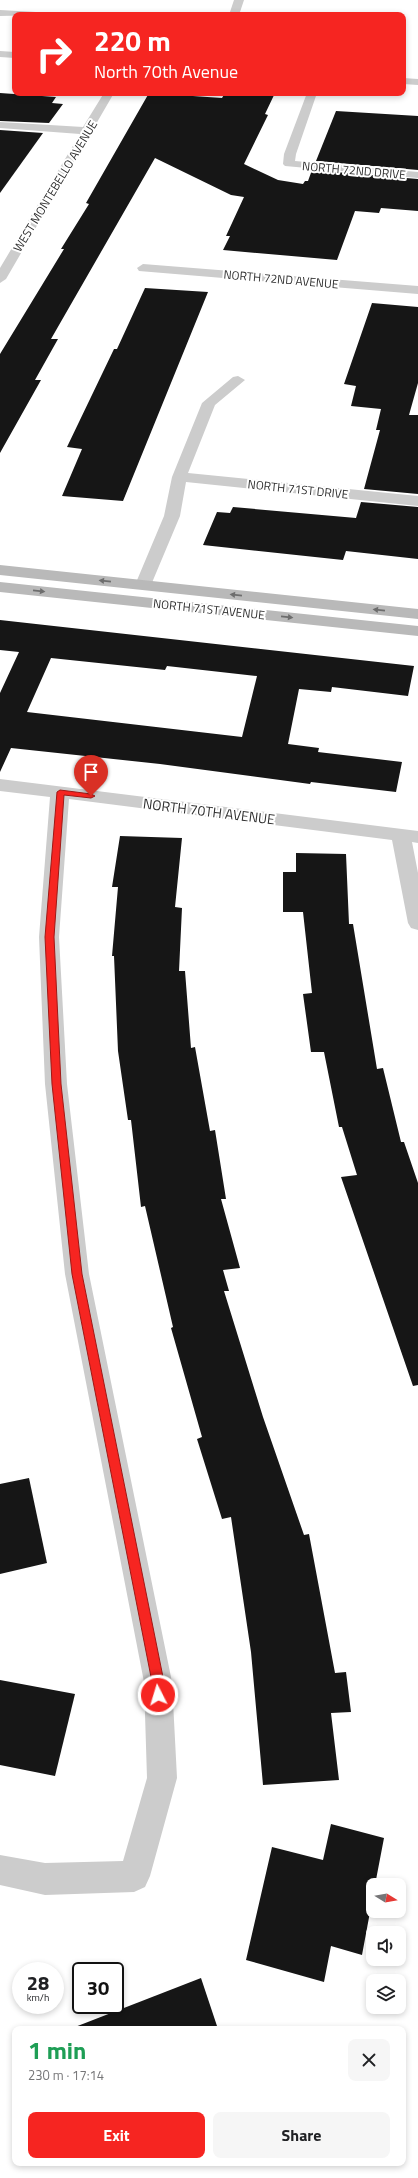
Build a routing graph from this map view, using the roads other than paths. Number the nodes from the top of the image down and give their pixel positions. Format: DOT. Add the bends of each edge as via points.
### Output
graph roads {
  1 [pos="239,0"];
  2 [pos="235,12"];
  3 [pos="0,13"];
  4 [pos="12,14"];
  5 [pos="0,54"];
  6 [pos="12,55"];
  7 [pos="406,81"];
  8 [pos="418,82"];
  9 [pos="107,96"];
  10 [pos="311,96"];
  11 [pos="0,125"];
  12 [pos="88,131"];
  13 [pos="418,175"];
  14 [pos="143,268"];
  15 [pos="0,279"];
  16 [pos="418,290"];
  17 [pos="238,380"];
  18 [pos="179,477"];
  19 [pos="418,501"];
  20 [pos="0,570"];
  21 [pos="143,585"];
  22 [pos="0,587"];
  23 [pos="137,601"];
  24 [pos="418,614"];
  25 [pos="418,631"];
  26 [pos="0,784"];
  27 [pos="60,792"];
  28 [pos="410,836"];
  29 [pos="418,923"];
  30 [pos="0,1870"];
  1 -- 2 [label="street"];
  3 -- 4 [label="street"];
  5 -- 6 [label="street"];
  7 -- 8 [label="street"];
  9 -- 12 [label="street, WEST MONTEBELLO AVENUE"];
  10 -- 13 [label="street, NORTH 72ND DRIVE" via="290,154 289,164"];
  11 -- 12 [label="street"];
  12 -- 15 [label="street, WEST MONTEBELLO AVENUE"];
  14 -- 16 [label="street, NORTH 72ND AVENUE"];
  17 -- 18 [label="street" via="209,402"];
  18 -- 19 [label="street, NORTH 71ST DRIVE"];
  18 -- 21 [label="street" via="172,516"];
  21 -- 20 [label="street, NORTH 71ST AVENUE, one-way"];
  21 -- 23 [label="street"];
  24 -- 21 [label="street, NORTH 71ST AVENUE, one-way"];
  22 -- 23 [label="street, NORTH 71ST AVENUE, one-way"];
  23 -- 25 [label="street, NORTH 71ST AVENUE, one-way"];
  26 -- 27 [label="street, NORTH 70TH AVENUE"];
  27 -- 28 [label="street, NORTH 70TH AVENUE"];
  27 -- 30 [label="street" via="49,937 56,1084 77,1274 158,1682 162,1778 134,1876 45,1879"];
  28 -- 29 [label="street"];
}
